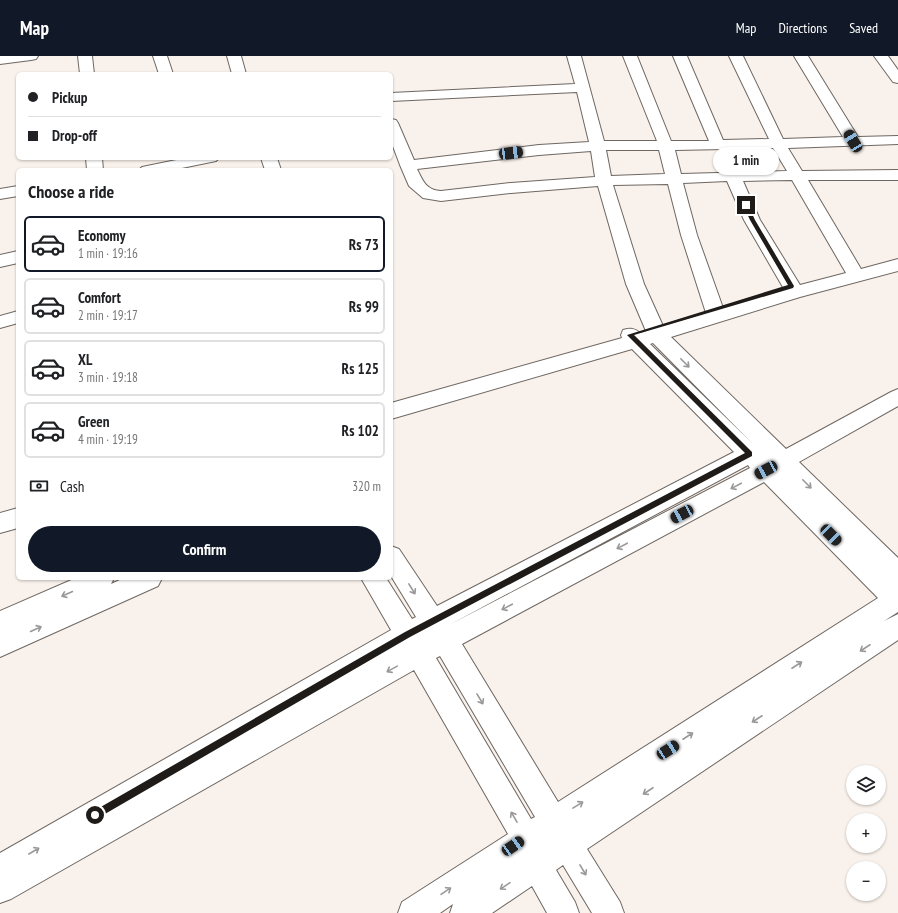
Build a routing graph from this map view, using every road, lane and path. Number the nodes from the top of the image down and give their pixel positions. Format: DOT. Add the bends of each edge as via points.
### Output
graph roads {
  1 [pos="31,56"];
  2 [pos="85,56"];
  3 [pos="160,56"];
  4 [pos="234,56"];
  5 [pos="574,56"];
  6 [pos="630,56"];
  7 [pos="680,56"];
  8 [pos="736,56"];
  9 [pos="801,56"];
  10 [pos="881,56"];
  11 [pos="0,60"];
  12 [pos="87,72"];
  13 [pos="165,72"];
  14 [pos="238,72"];
  15 [pos="898,79"];
  16 [pos="583,88"];
  17 [pos="393,97"];
  18 [pos="393,128"];
  19 [pos="898,140"];
  20 [pos="853,141"];
  21 [pos="778,143"];
  22 [pos="718,145"];
  23 [pos="598,146"];
  24 [pos="666,146"];
  25 [pos="200,160"];
  26 [pos="408,165"];
  27 [pos="158,168"];
  28 [pos="898,175"];
  29 [pos="733,177"];
  30 [pos="798,177"];
  31 [pos="673,179"];
  32 [pos="604,181"];
  33 [pos="16,191"];
  34 [pos="0,194"];
  35 [pos="16,257"];
  36 [pos="898,258"];
  37 [pos="0,261"];
  38 [pos="898,265"];
  39 [pos="854,272"];
  40 [pos="793,289"];
  41 [pos="715,313"];
  42 [pos="16,318"];
  43 [pos="0,322"];
  44 [pos="656,331"];
  45 [pos="633,338"];
  46 [pos="898,397"];
  47 [pos="394,404"];
  48 [pos="767,457"];
  49 [pos="16,504"];
  50 [pos="0,508"];
  51 [pos="16,519"];
  52 [pos="0,523"];
  53 [pos="393,559"];
  54 [pos="97,580"];
  55 [pos="146,580"];
  56 [pos="374,580"];
  57 [pos="898,593"];
  58 [pos="0,623"];
  59 [pos="898,626"];
  60 [pos="439,631"];
  61 [pos="414,644"];
  62 [pos="0,645"];
  63 [pos="553,821"];
  64 [pos="526,838"];
  65 [pos="568,844"];
  66 [pos="536,865"];
  67 [pos="0,870"];
  68 [pos="0,888"];
  69 [pos="413,913"];
  70 [pos="464,913"];
  71 [pos="564,913"];
  72 [pos="609,913"];
  1 -- 11 [label="street"];
  2 -- 12 [label="street"];
  3 -- 13 [label="street"];
  4 -- 14 [label="street"];
  5 -- 16 [label="street"];
  6 -- 24 [label="street"];
  7 -- 22 [label="street"];
  8 -- 21 [label="street"];
  9 -- 20 [label="street"];
  10 -- 15 [label="street"];
  16 -- 17 [label="street"];
  16 -- 23 [label="street"];
  18 -- 26 [label="street"];
  19 -- 20 [label="street"];
  20 -- 21 [label="street"];
  21 -- 22 [label="street"];
  21 -- 30 [label="street"];
  22 -- 24 [label="street"];
  23 -- 24 [label="street"];
  23 -- 26 [label="street"];
  23 -- 32 [label="street"];
  24 -- 31 [label="street"];
  25 -- 27 [label="street"];
  26 -- 32 [label="street" via="417,186 429,195 441,196"];
  28 -- 30 [label="street"];
  29 -- 30 [label="street"];
  29 -- 31 [label="street"];
  29 -- 40 [label="street" via="752,220"];
  30 -- 39 [label="street"];
  31 -- 32 [label="street"];
  31 -- 41 [label="street"];
  32 -- 44 [label="street" via="635,284"];
  33 -- 34 [label="street"];
  35 -- 37 [label="street"];
  36 -- 39 [label="street"];
  38 -- 39 [label="street"];
  39 -- 40 [label="street"];
  40 -- 41 [label="street"];
  41 -- 44 [label="street"];
  42 -- 43 [label="street"];
  44 -- 45 [label="street"];
  44 -- 48 [label="street, one-way"];
  45 -- 47 [label="street"];
  45 -- 48 [label="street"];
  46 -- 48 [label="street"];
  48 -- 57 [label="street"];
  48 -- 60 [label="street"];
  49 -- 50 [label="street"];
  51 -- 52 [label="street"];
  53 -- 60 [label="street, one-way"];
  54 -- 58 [label="street, one-way"];
  62 -- 55 [label="street, one-way"];
  56 -- 61 [label="street"];
  63 -- 57 [label="street, one-way" via="668,750"];
  59 -- 65 [label="street, one-way"];
  60 -- 61 [label="street"];
  60 -- 63 [label="street, one-way"];
  64 -- 61 [label="street, one-way"];
  67 -- 61 [label="street, one-way"];
  61 -- 68 [label="street, one-way"];
  63 -- 64 [label="street"];
  63 -- 65 [label="street"];
  64 -- 66 [label="street"];
  69 -- 64 [label="street, one-way"];
  65 -- 66 [label="street"];
  65 -- 72 [label="street, one-way"];
  66 -- 70 [label="street, one-way"];
  66 -- 71 [label="street"];
}
